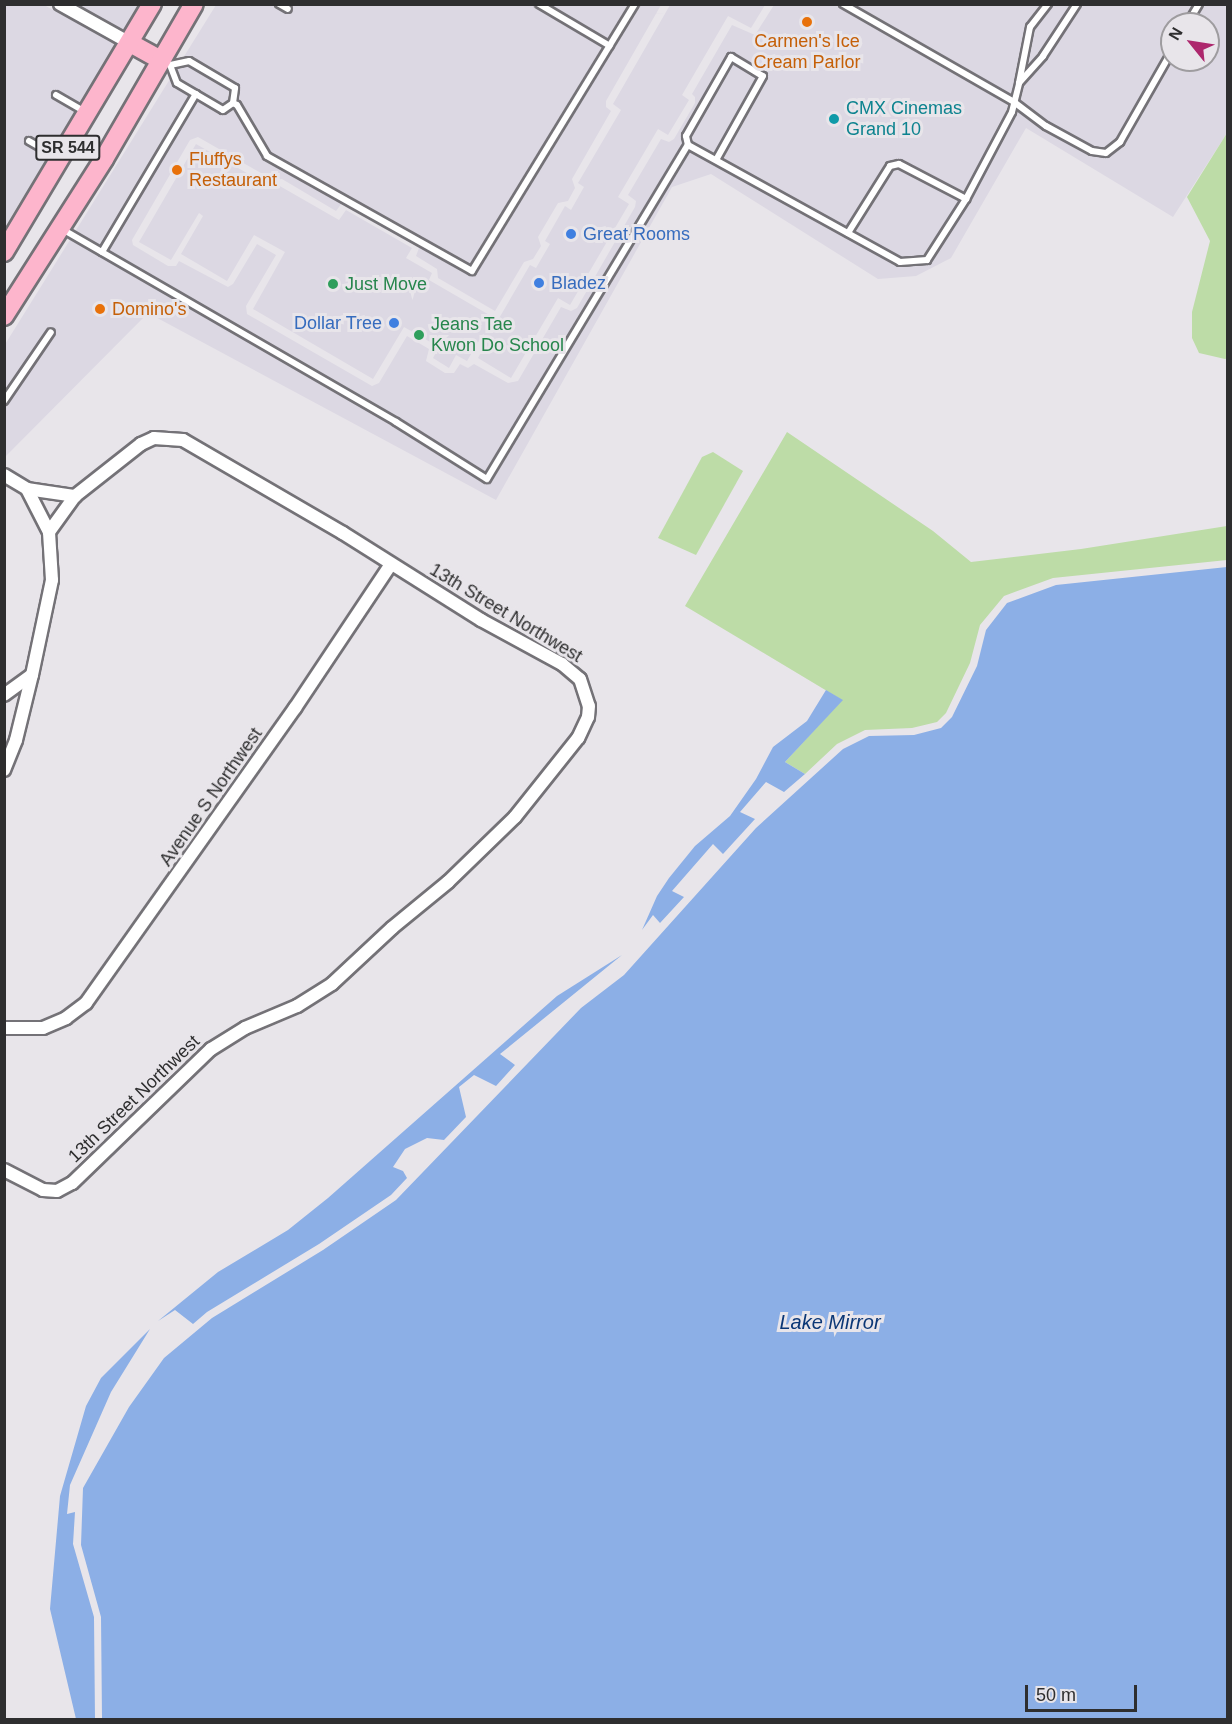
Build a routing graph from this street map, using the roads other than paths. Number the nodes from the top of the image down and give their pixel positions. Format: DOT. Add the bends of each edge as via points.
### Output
graph roads {
  1 [pos="60,4"];
  2 [pos="153,4"];
  3 [pos="194,4"];
  4 [pos="279,4"];
  5 [pos="539,4"];
  6 [pos="635,4"];
  7 [pos="843,4"];
  8 [pos="1048,4"];
  9 [pos="1077,4"];
  10 [pos="855,7"];
  11 [pos="288,9"];
  12 [pos="130,43"];
  13 [pos="610,46"];
  14 [pos="166,62"];
  15 [pos="1160,72"];
  16 [pos="1019,83"];
  17 [pos="196,94"];
  18 [pos="56,95"];
  19 [pos="1014,102"];
  20 [pos="233,104"];
  21 [pos="88,113"];
  22 [pos="29,141"];
  23 [pos="688,145"];
  24 [pos="61,160"];
  25 [pos="716,160"];
  26 [pos="966,199"];
  27 [pos="61,229"];
  28 [pos="848,233"];
  29 [pos="6,248"];
  30 [pos="102,252"];
  31 [pos="4,316"];
  32 [pos="51,332"];
  33 [pos="4,401"];
  34 [pos="4,476"];
  35 [pos="27,489"];
  36 [pos="75,496"];
  37 [pos="49,532"];
  38 [pos="391,564"];
  39 [pos="32,675"];
  40 [pos="4,694"];
  41 [pos="4,770"];
  42 [pos="4,1028"];
  43 [pos="4,1170"];
  1 -- 12 [label="street"];
  2 -- 12 [label="main road, SR 544"];
  3 -- 14 [label="main road, SR 544"];
  4 -- 11 [label="lane"];
  5 -- 13 [label="lane"];
  6 -- 13 [label="lane"];
  7 -- 10 [label="lane"];
  8 -- 16 [label="lane" via="1030,27"];
  9 -- 16 [label="lane" via="1043,56"];
  10 -- 19 [label="lane"];
  12 -- 14 [label="main road"];
  12 -- 21 [label="main road, SR 544"];
  13 -- 20 [label="lane" via="472,271 267,156"];
  14 -- 17 [label="lane" via="177,83"];
  14 -- 20 [label="lane" via="189,61 235,88"];
  14 -- 27 [label="main road, SR 544"];
  15 -- 19 [label="lane" via="1120,142 1106,153 1092,151 1046,126"];
  16 -- 19 [label="lane"];
  17 -- 20 [label="lane" via="223,110"];
  17 -- 30 [label="lane"];
  18 -- 21 [label="lane"];
  19 -- 26 [label="lane"];
  21 -- 24 [label="main road, SR 544"];
  22 -- 24 [label="lane"];
  23 -- 25 [label="lane"];
  23 -- 25 [label="lane" via="686,136 731,57 764,76"];
  23 -- 30 [label="lane" via="487,479"];
  24 -- 29 [label="main road, SR 544"];
  25 -- 28 [label="lane"];
  26 -- 28 [label="lane" via="927,260 900,262"];
  26 -- 28 [label="lane" via="899,164 890,166"];
  27 -- 30 [label="lane"];
  27 -- 31 [label="main road, SR 544"];
  32 -- 33 [label="lane"];
  34 -- 35 [label="street"];
  35 -- 36 [label="street"];
  35 -- 37 [label="street"];
  36 -- 37 [label="street, 13th Street Northwest"];
  36 -- 38 [label="street, 13th Street Northwest" via="141,444 154,438 183,440"];
  37 -- 39 [label="street" via="51,580"];
  38 -- 42 [label="street, Avenue S Northwest" via="301,700 86,1003 66,1018 39,1029"];
  38 -- 43 [label="street, 13th Street Northwest" via="570,670 580,679 589,702 583,728 515,817 448,882 332,984 211,1049 82,1175 57,1191 43,1190"];
  39 -- 40 [label="street"];
  39 -- 41 [label="street" via="16,740"];
}
